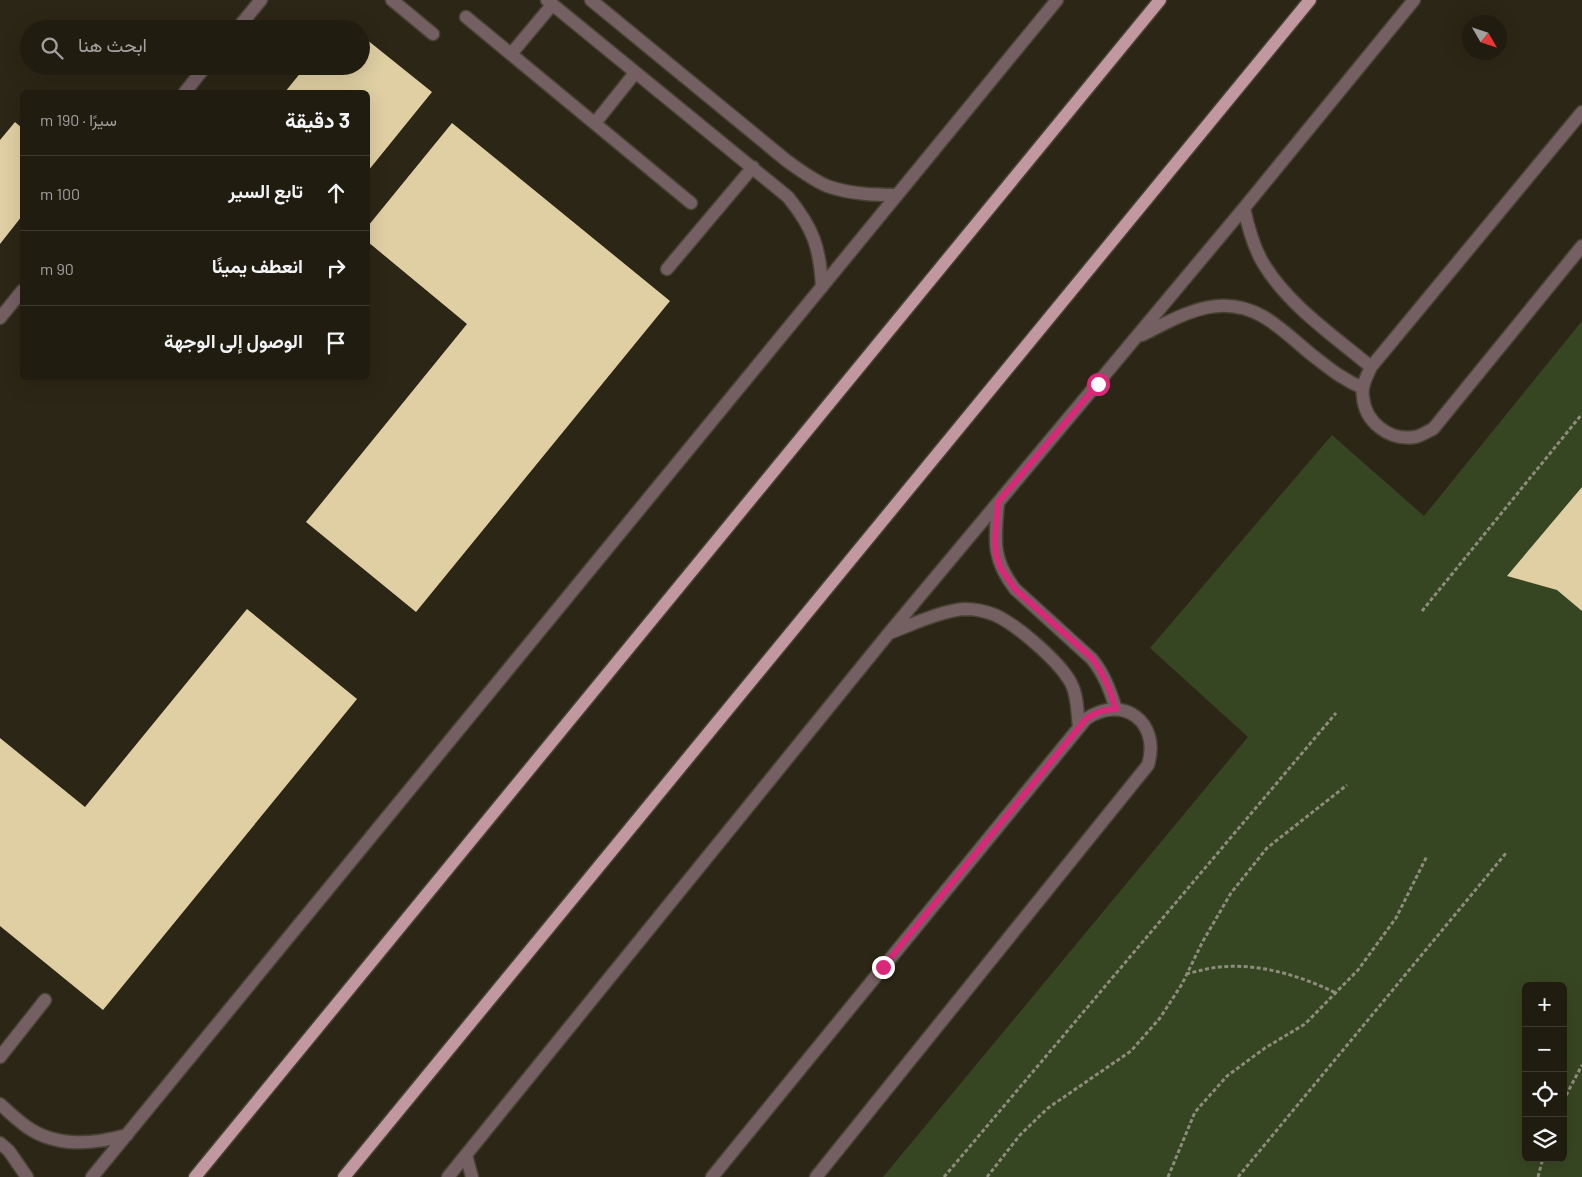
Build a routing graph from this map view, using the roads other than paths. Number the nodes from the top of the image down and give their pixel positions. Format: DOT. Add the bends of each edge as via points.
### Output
graph roads {
  1 [pos="261,0"];
  2 [pos="392,0"];
  3 [pos="592,0"];
  4 [pos="1057,0"];
  5 [pos="1160,0"];
  6 [pos="1310,0"];
  7 [pos="1414,0"];
  8 [pos="550,2"];
  9 [pos="466,17"];
  10 [pos="244,20"];
  11 [pos="432,34"];
  12 [pos="511,54"];
  13 [pos="635,73"];
  14 [pos="199,75"];
  15 [pos="187,90"];
  16 [pos="1582,112"];
  17 [pos="594,123"];
  18 [pos="753,167"];
  19 [pos="897,196"];
  20 [pos="691,203"];
  21 [pos="1244,208"];
  22 [pos="1582,246"];
  23 [pos="667,269"];
  24 [pos="822,287"];
  25 [pos="20,293"];
  26 [pos="0,318"];
  27 [pos="1135,339"];
  28 [pos="1371,367"];
  29 [pos="1363,388"];
  30 [pos="998,502"];
  31 [pos="889,633"];
  32 [pos="1116,709"];
  33 [pos="1078,727"];
  34 [pos="46,1000"];
  35 [pos="0,1057"];
  36 [pos="0,1104"];
  37 [pos="128,1135"];
  38 [pos="0,1143"];
  39 [pos="466,1155"];
  40 [pos="27,1177"];
  41 [pos="92,1177"];
  42 [pos="195,1177"];
  43 [pos="344,1177"];
  44 [pos="448,1177"];
  45 [pos="472,1177"];
  46 [pos="712,1177"];
  47 [pos="816,1177"];
  1 -- 10 [label="street"];
  2 -- 11 [label="street"];
  3 -- 19 [label="street" via="805,174 826,186 849,192"];
  4 -- 19 [label="street"];
  5 -- 42 [label="main road"];
  6 -- 43 [label="main road"];
  7 -- 21 [label="street"];
  8 -- 12 [label="street"];
  8 -- 13 [label="street"];
  9 -- 12 [label="street"];
  12 -- 17 [label="street"];
  13 -- 17 [label="street"];
  13 -- 18 [label="street"];
  14 -- 15 [label="street"];
  16 -- 28 [label="street"];
  17 -- 20 [label="street"];
  18 -- 23 [label="street"];
  18 -- 24 [label="street" via="788,197 803,216 815,238 821,262"];
  19 -- 24 [label="street"];
  21 -- 27 [label="street"];
  21 -- 28 [label="street" via="1262,262 1284,292"];
  22 -- 29 [label="street" via="1433,429 1416,437 1397,436 1380,429 1368,414"];
  24 -- 37 [label="street"];
  25 -- 26 [label="street"];
  27 -- 29 [label="street" via="1196,309 1230,306 1263,317 1337,375"];
  27 -- 30 [label="street"];
  28 -- 29 [label="street"];
  30 -- 31 [label="street"];
  30 -- 32 [label="street" via="996,554 1006,578 1092,658 1102,671"];
  31 -- 33 [label="street" via="951,611 980,610 994,615 1006,621 1063,670 1072,684"];
  31 -- 39 [label="street"];
  32 -- 33 [label="street" via="1095,713"];
  32 -- 47 [label="street" via="1136,716 1144,724 1152,744 1148,765"];
  33 -- 46 [label="street"];
  34 -- 35 [label="street"];
  36 -- 37 [label="street" via="27,1128 51,1138 77,1143 103,1142"];
  37 -- 41 [label="street"];
  38 -- 40 [label="street" via="9,1150"];
  39 -- 44 [label="street"];
  39 -- 45 [label="street"];
}
